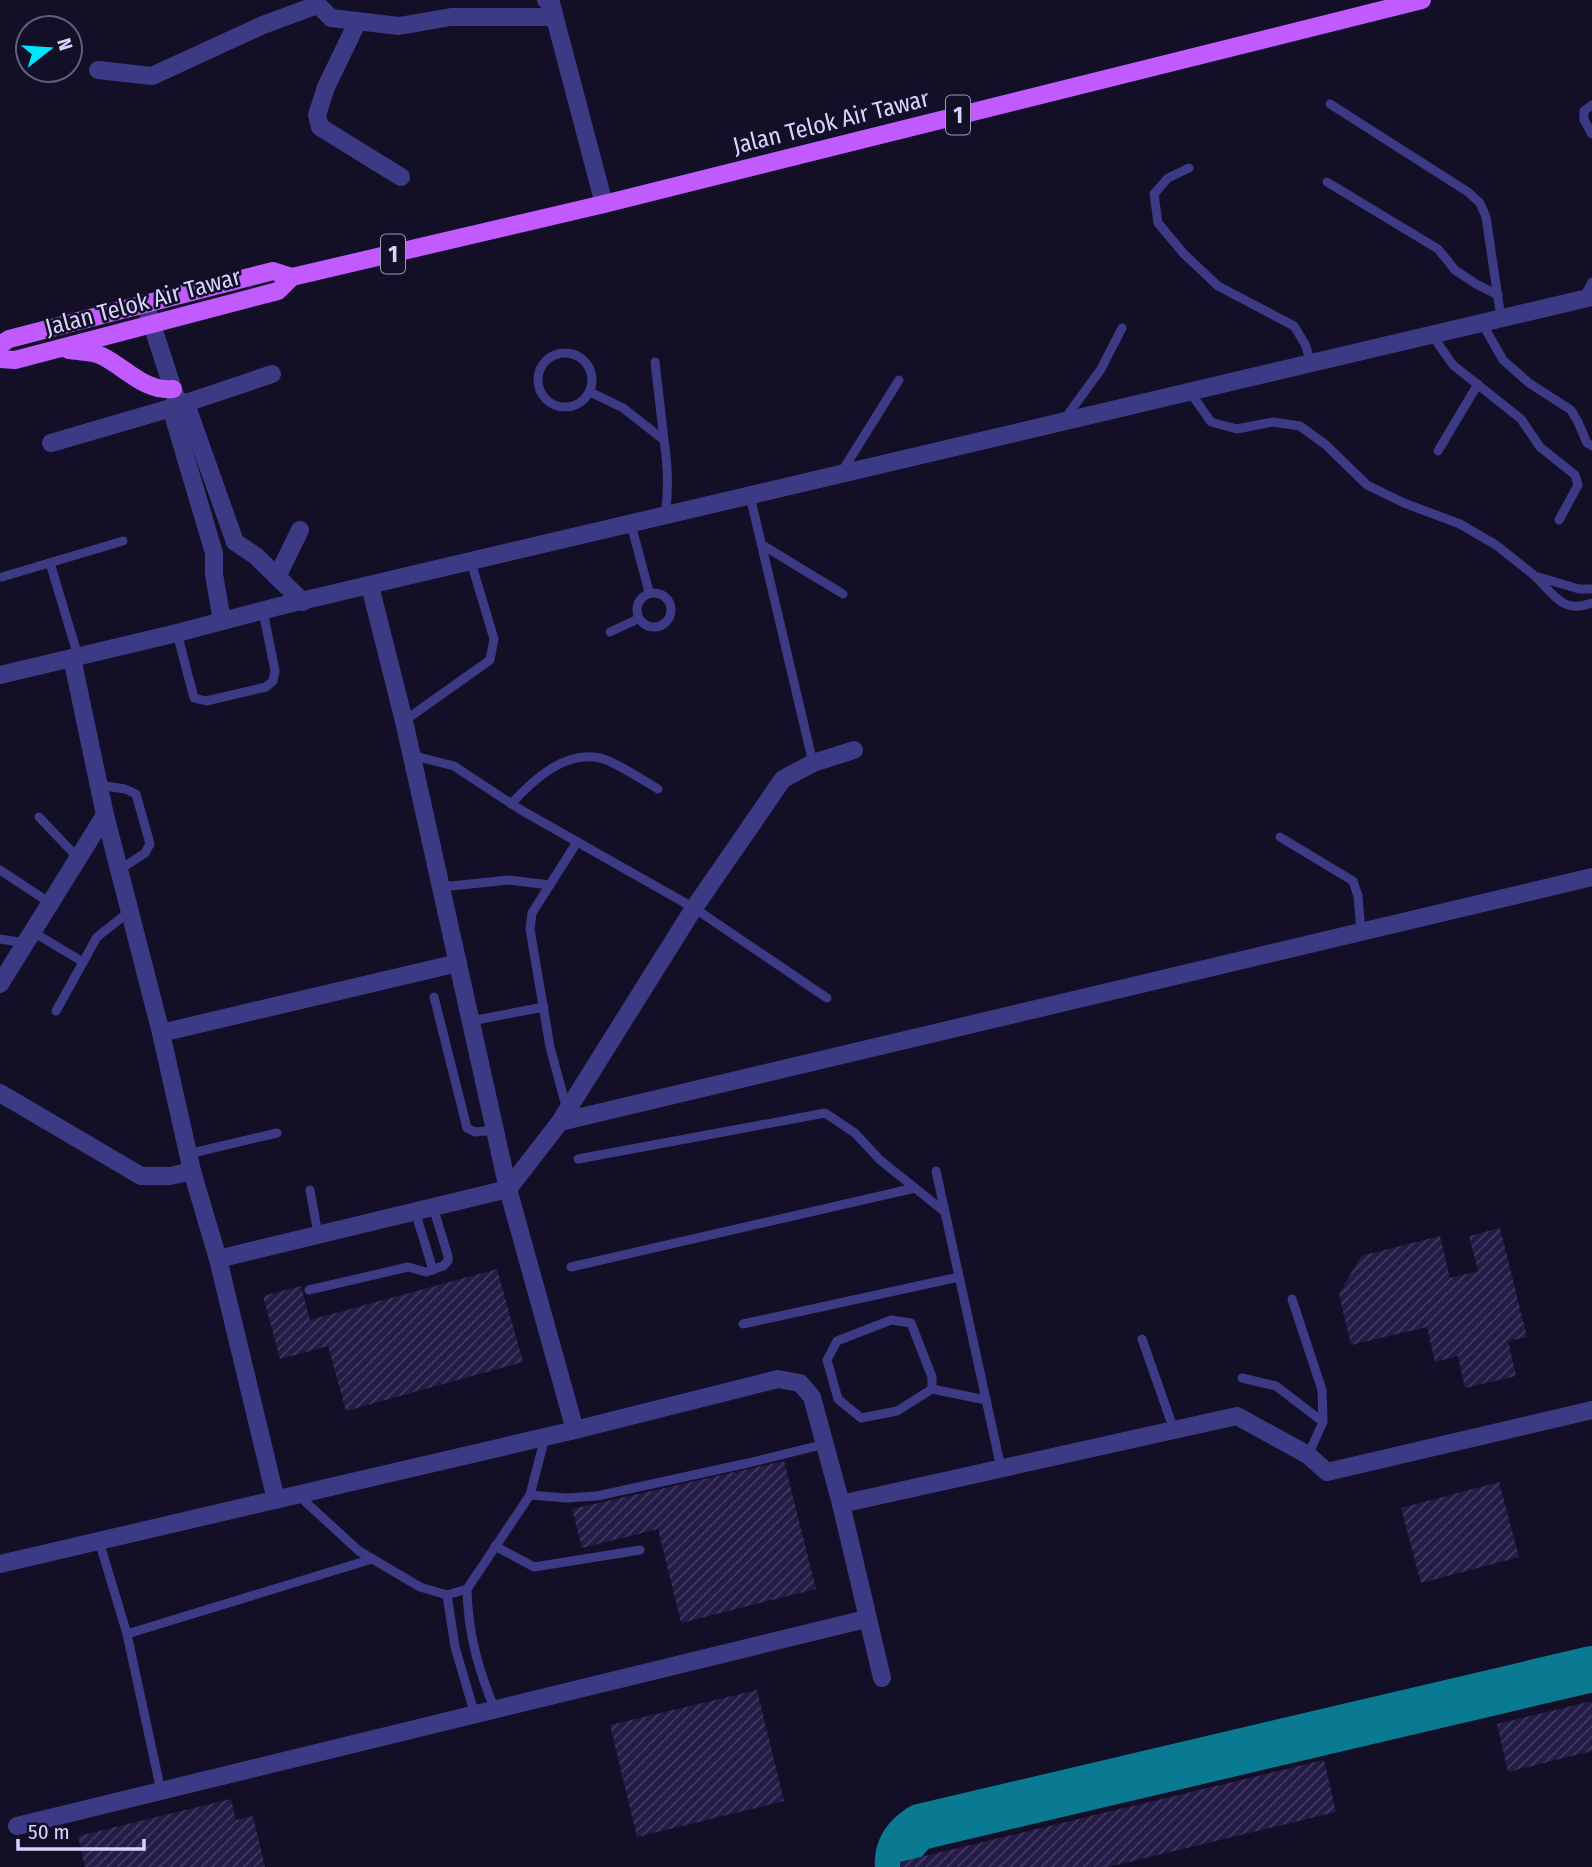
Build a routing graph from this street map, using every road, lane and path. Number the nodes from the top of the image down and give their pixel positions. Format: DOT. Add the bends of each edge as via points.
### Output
graph roads {
  1 [pos="1422,0"];
  2 [pos="315,2"];
  3 [pos="552,5"];
  4 [pos="358,21"];
  5 [pos="99,70"];
  6 [pos="1330,104"];
  7 [pos="1592,105"];
  8 [pos="1592,134"];
  9 [pos="1189,168"];
  10 [pos="401,177"];
  11 [pos="1327,182"];
  12 [pos="604,204"];
  13 [pos="292,277"];
  14 [pos="1592,282"];
  15 [pos="1498,295"];
  16 [pos="1588,298"];
  17 [pos="145,303"];
  18 [pos="1501,318"];
  19 [pos="1482,323"];
  20 [pos="153,325"];
  21 [pos="1122,328"];
  22 [pos="1432,334"];
  23 [pos="0,345"];
  24 [pos="58,349"];
  25 [pos="0,359"];
  26 [pos="656,362"];
  27 [pos="1311,363"];
  28 [pos="272,374"];
  29 [pos="899,380"];
  30 [pos="1479,384"];
  31 [pos="590,392"];
  32 [pos="1190,392"];
  33 [pos="177,400"];
  34 [pos="1063,422"];
  35 [pos="664,440"];
  36 [pos="51,443"];
  37 [pos="1592,446"];
  38 [pos="1438,451"];
  39 [pos="840,475"];
  40 [pos="750,496"];
  41 [pos="665,516"];
  42 [pos="1559,520"];
  43 [pos="631,524"];
  44 [pos="300,530"];
  45 [pos="122,541"];
  46 [pos="235,542"];
  47 [pos="761,544"];
  48 [pos="214,553"];
  49 [pos="471,562"];
  50 [pos="50,564"];
  51 [pos="1535,576"];
  52 [pos="2,577"];
  53 [pos="277,577"];
  54 [pos="370,586"];
  55 [pos="1592,589"];
  56 [pos="649,592"];
  57 [pos="843,594"];
  58 [pos="303,601"];
  59 [pos="1592,603"];
  60 [pos="263,611"];
  61 [pos="639,619"];
  62 [pos="222,621"];
  63 [pos="610,632"];
  64 [pos="177,633"];
  65 [pos="75,657"];
  66 [pos="0,675"];
  67 [pos="404,721"];
  68 [pos="854,750"];
  69 [pos="411,755"];
  70 [pos="813,762"];
  71 [pos="99,785"];
  72 [pos="658,789"];
  73 [pos="511,804"];
  74 [pos="105,815"];
  75 [pos="39,817"];
  76 [pos="1280,837"];
  77 [pos="577,842"];
  78 [pos="78,858"];
  79 [pos="0,870"];
  80 [pos="119,870"];
  81 [pos="1592,877"];
  82 [pos="550,885"];
  83 [pos="441,887"];
  84 [pos="50,903"];
  85 [pos="694,908"];
  86 [pos="130,911"];
  87 [pos="1361,932"];
  88 [pos="29,938"];
  89 [pos="0,939"];
  90 [pos="83,962"];
  91 [pos="458,963"];
  92 [pos="0,984"];
  93 [pos="434,997"];
  94 [pos="827,998"];
  95 [pos="544,1007"];
  96 [pos="56,1011"];
  97 [pos="471,1021"];
  98 [pos="161,1033"];
  99 [pos="0,1093"];
  100 [pos="564,1116"];
  101 [pos="496,1130"];
  102 [pos="277,1133"];
  103 [pos="578,1159"];
  104 [pos="190,1163"];
  105 [pos="936,1171"];
  106 [pos="915,1188"];
  107 [pos="508,1189"];
  108 [pos="310,1190"];
  109 [pos="424,1209"];
  110 [pos="945,1212"];
  111 [pos="318,1234"];
  112 [pos="218,1259"];
  113 [pos="572,1267"];
  114 [pos="433,1270"];
  115 [pos="959,1278"];
  116 [pos="309,1290"];
  117 [pos="1292,1299"];
  118 [pos="743,1325"];
  119 [pos="1142,1339"];
  120 [pos="1242,1378"];
  121 [pos="932,1389"];
  122 [pos="986,1400"];
  123 [pos="1592,1410"];
  124 [pos="1323,1422"];
  125 [pos="575,1430"];
  126 [pos="1174,1430"];
  127 [pos="545,1437"];
  128 [pos="825,1444"];
  129 [pos="1308,1455"];
  130 [pos="1001,1468"];
  131 [pos="297,1495"];
  132 [pos="530,1495"];
  133 [pos="276,1500"];
  134 [pos="842,1504"];
  135 [pos="99,1541"];
  136 [pos="495,1546"];
  137 [pos="640,1550"];
  138 [pos="372,1559"];
  139 [pos="0,1564"];
  140 [pos="467,1589"];
  141 [pos="447,1595"];
  142 [pos="866,1619"];
  143 [pos="127,1634"];
  144 [pos="881,1678"];
  145 [pos="495,1710"];
  146 [pos="475,1715"];
  147 [pos="160,1791"];
  148 [pos="17,1826"];
  1 -- 12 [label="main road, Jalan Telok Air Tawar / 1"];
  2 -- 4 [label="street" via="331,18"];
  2 -- 5 [label="street" via="152,76"];
  3 -- 4 [label="street" via="399,26"];
  3 -- 12 [label="street"];
  4 -- 10 [label="street" via="327,87 317,115 320,127"];
  6 -- 15 [label="lane" via="1480,204"];
  7 -- 8 [label="lane" via="1584,111 1584,120"];
  9 -- 27 [label="lane" via="1168,177 1153,194 1158,223 1218,286 1294,326"];
  11 -- 15 [label="lane" via="1438,249 1455,270"];
  12 -- 13 [label="main road, Jalan Telok Air Tawar / 1"];
  13 -- 17 [label="main road, Jalan Telok Air Tawar / 1" via="273,271"];
  13 -- 20 [label="main road, Jalan Telok Air Tawar / 1" via="278,291"];
  14 -- 16 [label="lane"];
  15 -- 18 [label="lane"];
  16 -- 18 [label="street"];
  17 -- 20 [label="street"];
  17 -- 23 [label="main road, Jalan Telok Air Tawar / 1"];
  18 -- 19 [label="street"];
  19 -- 22 [label="street"];
  19 -- 37 [label="lane" via="1503,360 1571,410"];
  20 -- 24 [label="main road, Jalan Telok Air Tawar / 1"];
  20 -- 33 [label="street"];
  21 -- 34 [label="lane" via="1101,369"];
  22 -- 27 [label="street"];
  22 -- 30 [label="lane" via="1453,365"];
  24 -- 25 [label="main road, Jalan Telok Air Tawar / 1" via="15,360"];
  24 -- 33 [label="main road" via="99,354"];
  26 -- 35 [label="lane"];
  27 -- 32 [label="street"];
  28 -- 33 [label="street"];
  29 -- 39 [label="lane"];
  30 -- 38 [label="lane"];
  30 -- 42 [label="lane" via="1521,419 1540,447 1575,475 1578,485"];
  31 -- 31 [label="lane" via="580,404 565,408 550,403 540,391 538,375 545,361 558,353 574,353 587,362 593,377"];
  31 -- 35 [label="lane" via="623,408"];
  32 -- 34 [label="street"];
  32 -- 51 [label="lane" via="1211,422 1237,429 1273,422 1300,426 1367,485 1460,524"];
  33 -- 36 [label="street"];
  33 -- 46 [label="street"];
  33 -- 48 [label="street"];
  34 -- 39 [label="street"];
  35 -- 41 [label="lane" via="668,470"];
  39 -- 40 [label="street"];
  40 -- 41 [label="street"];
  40 -- 47 [label="lane"];
  41 -- 43 [label="street"];
  43 -- 49 [label="street"];
  43 -- 56 [label="lane"];
  44 -- 53 [label="street"];
  45 -- 50 [label="lane"];
  46 -- 48 [label="street"];
  46 -- 53 [label="street"];
  47 -- 57 [label="lane"];
  47 -- 70 [label="lane"];
  48 -- 62 [label="street"];
  49 -- 54 [label="street"];
  49 -- 67 [label="lane" via="494,639 490,660"];
  50 -- 52 [label="lane"];
  50 -- 65 [label="lane"];
  51 -- 55 [label="lane"];
  51 -- 59 [label="lane" via="1562,603 1579,608"];
  53 -- 58 [label="street"];
  54 -- 58 [label="street"];
  54 -- 67 [label="street"];
  56 -- 61 [label="lane" via="637,603"];
  56 -- 61 [label="lane" via="660,593 671,611 658,627"];
  58 -- 60 [label="street"];
  60 -- 62 [label="street"];
  60 -- 64 [label="lane" via="275,671 274,681 266,687 206,701 194,698"];
  61 -- 63 [label="lane"];
  62 -- 64 [label="street"];
  64 -- 65 [label="street"];
  65 -- 66 [label="street"];
  65 -- 71 [label="street"];
  67 -- 69 [label="street"];
  68 -- 70 [label="street"];
  69 -- 73 [label="lane" via="454,766"];
  69 -- 83 [label="street"];
  70 -- 85 [label="street" via="783,779"];
  71 -- 74 [label="street"];
  71 -- 80 [label="lane" via="136,794 150,844 145,853"];
  72 -- 73 [label="lane" via="602,758 579,755 535,778"];
  73 -- 77 [label="lane"];
  74 -- 78 [label="street"];
  74 -- 80 [label="street"];
  75 -- 78 [label="lane"];
  76 -- 87 [label="lane" via="1353,881"];
  77 -- 82 [label="lane"];
  77 -- 85 [label="lane"];
  78 -- 84 [label="street"];
  79 -- 84 [label="lane"];
  80 -- 86 [label="street"];
  81 -- 87 [label="street"];
  82 -- 83 [label="lane" via="509,880"];
  82 -- 95 [label="lane" via="532,913 530,929"];
  83 -- 91 [label="street"];
  84 -- 88 [label="street"];
  85 -- 94 [label="lane"];
  85 -- 100 [label="street"];
  86 -- 90 [label="lane" via="97,937"];
  86 -- 98 [label="street"];
  87 -- 100 [label="street"];
  88 -- 89 [label="lane"];
  88 -- 90 [label="lane"];
  88 -- 92 [label="street"];
  90 -- 96 [label="lane"];
  91 -- 97 [label="street"];
  91 -- 98 [label="street"];
  93 -- 101 [label="lane" via="467,1128"];
  95 -- 97 [label="lane"];
  95 -- 100 [label="lane"];
  97 -- 101 [label="street"];
  98 -- 104 [label="street"];
  99 -- 104 [label="street" via="141,1175 170,1176"];
  100 -- 107 [label="street"];
  101 -- 107 [label="street"];
  102 -- 104 [label="lane"];
  103 -- 106 [label="lane" via="825,1113 855,1133"];
  104 -- 112 [label="street"];
  105 -- 110 [label="lane"];
  106 -- 110 [label="lane"];
  106 -- 113 [label="lane"];
  107 -- 109 [label="street"];
  107 -- 125 [label="street"];
  108 -- 111 [label="lane"];
  109 -- 111 [label="street"];
  109 -- 114 [label="lane"];
  109 -- 114 [label="lane" via="448,1261"];
  110 -- 115 [label="lane"];
  111 -- 112 [label="street"];
  112 -- 133 [label="street"];
  114 -- 116 [label="lane" via="408,1267"];
  115 -- 118 [label="lane"];
  115 -- 122 [label="lane"];
  117 -- 124 [label="lane" via="1322,1390"];
  119 -- 126 [label="lane"];
  120 -- 124 [label="lane" via="1276,1386"];
  121 -- 121 [label="lane" via="932,1377 911,1323 891,1320 837,1341 827,1360 838,1399 861,1418 897,1411"];
  121 -- 122 [label="lane"];
  122 -- 130 [label="lane"];
  123 -- 129 [label="street" via="1327,1472"];
  124 -- 129 [label="lane"];
  125 -- 127 [label="street"];
  125 -- 128 [label="street" via="778,1378 800,1383 812,1397"];
  126 -- 129 [label="street" via="1237,1416"];
  126 -- 130 [label="street"];
  127 -- 131 [label="street"];
  127 -- 132 [label="lane"];
  128 -- 132 [label="lane" via="597,1496"];
  128 -- 134 [label="street"];
  130 -- 134 [label="street"];
  131 -- 133 [label="street"];
  131 -- 138 [label="lane"];
  132 -- 136 [label="lane"];
  133 -- 135 [label="street"];
  134 -- 142 [label="street"];
  135 -- 139 [label="street"];
  135 -- 143 [label="lane"];
  136 -- 137 [label="lane" via="534,1567"];
  136 -- 140 [label="lane"];
  138 -- 141 [label="lane" via="420,1587"];
  138 -- 143 [label="lane"];
  140 -- 141 [label="lane"];
  140 -- 145 [label="lane" via="468,1622"];
  141 -- 146 [label="lane" via="455,1647"];
  142 -- 144 [label="street"];
  142 -- 145 [label="street"];
  143 -- 147 [label="lane"];
  145 -- 146 [label="street"];
  146 -- 147 [label="street"];
  147 -- 148 [label="street"];
}
